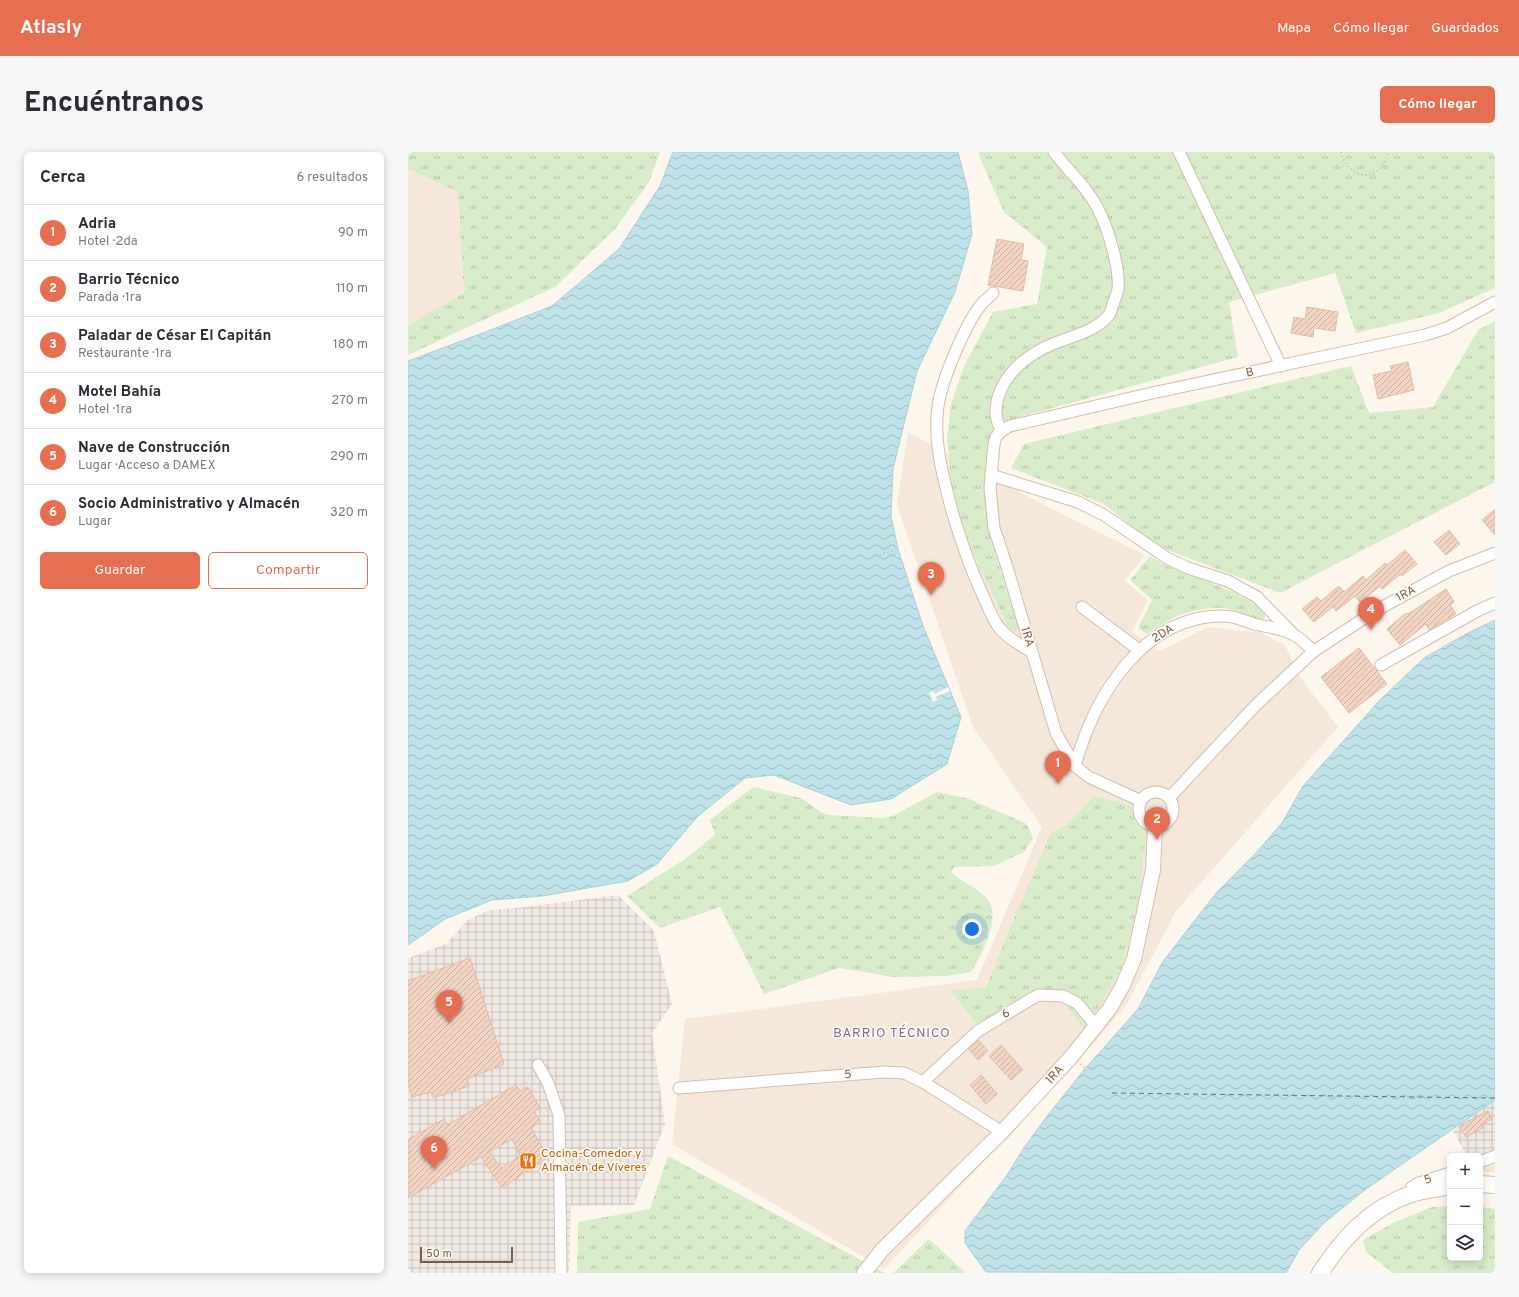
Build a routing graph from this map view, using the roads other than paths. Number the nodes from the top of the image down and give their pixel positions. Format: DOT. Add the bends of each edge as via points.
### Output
graph roads {
  1 [pos="1054,152"];
  2 [pos="1179,152"];
  3 [pos="993,293"];
  4 [pos="1495,302"];
  5 [pos="1281,366"];
  6 [pos="1001,431"];
  7 [pos="991,475"];
  8 [pos="1495,552"];
  9 [pos="1495,604"];
  10 [pos="1082,607"];
  11 [pos="1293,634"];
  12 [pos="1139,650"];
  13 [pos="1314,651"];
  14 [pos="1032,652"];
  15 [pos="1381,665"];
  16 [pos="1075,766"];
  17 [pos="1169,798"];
  18 [pos="1141,801"];
  19 [pos="1155,826"];
  20 [pos="1097,1027"];
  21 [pos="538,1065"];
  22 [pos="923,1082"];
  23 [pos="679,1088"];
  24 [pos="1002,1132"];
  25 [pos="1495,1156"];
  26 [pos="1483,1161"];
  27 [pos="1447,1174"];
  28 [pos="1483,1184"];
  29 [pos="1495,1185"];
  30 [pos="1447,1187"];
  31 [pos="1413,1194"];
  32 [pos="561,1273"];
  33 [pos="864,1273"];
  34 [pos="1320,1273"];
  1 -- 6 [label="street" via="1088,193 1100,212 1114,253 1118,290 1109,315 1080,334 1033,355 1008,377 998,396 996,414"];
  2 -- 5 [label="street"];
  3 -- 14 [label="street" via="980,305 968,324 945,382 938,405 938,456 960,537 973,573 998,626 1018,644"];
  4 -- 5 [label="street, B" via="1447,328 1425,335"];
  5 -- 6 [label="street, B" via="1010,426"];
  6 -- 7 [label="street, 1RA" via="994,444"];
  7 -- 11 [label="street" via="1078,502 1104,514 1167,558 1228,581 1257,597"];
  7 -- 14 [label="street, 1RA" via="994,528"];
  8 -- 13 [label="street, 1RA" via="1449,571 1376,610"];
  9 -- 15 [label="street" via="1477,611"];
  10 -- 12 [label="street"];
  11 -- 12 [label="street, 2DA" via="1226,616 1201,617 1182,623"];
  11 -- 13 [label="street, 2DA"];
  12 -- 16 [label="street, 2DA" via="1099,704 1081,743"];
  13 -- 17 [label="street, 1RA" via="1256,705"];
  14 -- 16 [label="street, 1RA" via="1056,733"];
  16 -- 18 [label="street, 1RA" via="1089,778"];
  17 -- 18 [label="street" via="1164,794 1151,792"];
  17 -- 19 [label="street" via="1173,803 1172,816 1168,822"];
  18 -- 19 [label="street" via="1139,807 1143,820"];
  19 -- 20 [label="street, 1RA" via="1153,870 1134,958 1120,991"];
  20 -- 22 [label="street, 6" via="1077,1003 1063,996 1038,995 978,1031"];
  20 -- 24 [label="street, 1RA"];
  21 -- 32 [label="street" via="548,1083 559,1115"];
  22 -- 23 [label="street, 5" via="904,1073 885,1072"];
  22 -- 24 [label="street, 5"];
  24 -- 33 [label="street, 1RA" via="882,1250"];
  25 -- 26 [label="street"];
  27 -- 31 [label="street, 5" via="1412,1187"];
  28 -- 29 [label="main road"];
  30 -- 31 [label="main road"];
  31 -- 34 [label="main road" via="1395,1200 1366,1218 1333,1253"];
}
